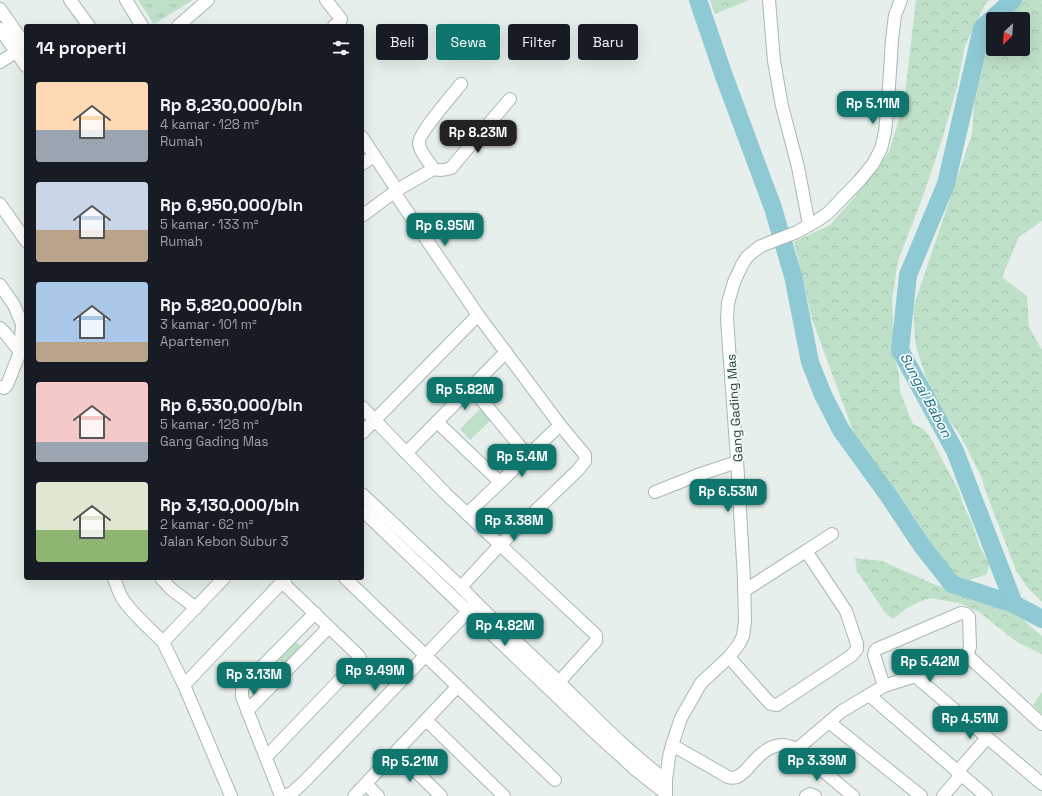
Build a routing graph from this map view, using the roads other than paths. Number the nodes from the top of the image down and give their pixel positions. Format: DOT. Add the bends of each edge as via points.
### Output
graph roads {
  1 [pos="70,0"];
  2 [pos="126,0"];
  3 [pos="208,0"];
  4 [pos="326,0"];
  5 [pos="769,0"];
  6 [pos="901,0"];
  7 [pos="0,9"];
  8 [pos="88,24"];
  9 [pos="141,24"];
  10 [pos="180,24"];
  11 [pos="336,24"];
  12 [pos="0,29"];
  13 [pos="21,49"];
  14 [pos="24,59"];
  15 [pos="0,62"];
  16 [pos="462,84"];
  17 [pos="510,99"];
  18 [pos="364,140"];
  19 [pos="374,156"];
  20 [pos="364,163"];
  21 [pos="431,168"];
  22 [pos="395,191"];
  23 [pos="0,204"];
  24 [pos="364,214"];
  25 [pos="809,225"];
  26 [pos="24,238"];
  27 [pos="0,285"];
  28 [pos="478,315"];
  29 [pos="0,328"];
  30 [pos="506,352"];
  31 [pos="23,353"];
  32 [pos="0,387"];
  33 [pos="471,387"];
  34 [pos="364,409"];
  35 [pos="375,420"];
  36 [pos="437,422"];
  37 [pos="560,425"];
  38 [pos="364,432"];
  39 [pos="406,453"];
  40 [pos="528,456"];
  41 [pos="737,462"];
  42 [pos="500,482"];
  43 [pos="655,492"];
  44 [pos="364,496"];
  45 [pos="364,512"];
  46 [pos="467,514"];
  47 [pos="832,534"];
  48 [pos="500,545"];
  49 [pos="806,551"];
  50 [pos="115,580"];
  51 [pos="164,580"];
  52 [pos="222,580"];
  53 [pos="284,580"];
  54 [pos="346,580"];
  55 [pos="461,587"];
  56 [pos="744,591"];
  57 [pos="472,607"];
  58 [pos="196,608"];
  59 [pos="315,612"];
  60 [pos="329,627"];
  61 [pos="163,642"];
  62 [pos="967,655"];
  63 [pos="425,657"];
  64 [pos="729,657"];
  65 [pos="915,676"];
  66 [pos="559,682"];
  67 [pos="184,685"];
  68 [pos="884,686"];
  69 [pos="457,687"];
  70 [pos="869,695"];
  71 [pos="247,711"];
  72 [pos="426,720"];
  73 [pos="829,722"];
  74 [pos="1042,724"];
  75 [pos="987,738"];
  76 [pos="672,745"];
  77 [pos="797,749"];
  78 [pos="396,752"];
  79 [pos="266,757"];
  80 [pos="959,773"];
  81 [pos="555,780"];
  82 [pos="666,780"];
  83 [pos="366,784"];
  84 [pos="1042,784"];
  85 [pos="665,794"];
  86 [pos="916,795"];
  87 [pos="231,796"];
  88 [pos="281,796"];
  89 [pos="285,796"];
  90 [pos="354,796"];
  91 [pos="378,796"];
  92 [pos="441,796"];
  93 [pos="504,796"];
  94 [pos="806,796"];
  95 [pos="815,796"];
  96 [pos="853,796"];
  97 [pos="943,796"];
  98 [pos="986,796"];
  1 -- 8 [label="street"];
  2 -- 9 [label="street"];
  3 -- 10 [label="street"];
  4 -- 11 [label="street" via="341,19"];
  5 -- 25 [label="street" via="774,61 782,106 798,167"];
  6 -- 25 [label="street" via="895,15 885,132 880,149 873,164 859,181 828,213"];
  7 -- 13 [label="street"];
  12 -- 13 [label="street"];
  13 -- 14 [label="street"];
  13 -- 15 [label="street"];
  16 -- 21 [label="street" via="420,138 419,144"];
  17 -- 21 [label="street" via="451,168"];
  18 -- 19 [label="street"];
  19 -- 20 [label="street"];
  19 -- 22 [label="street"];
  21 -- 22 [label="street"];
  22 -- 24 [label="street"];
  22 -- 28 [label="street"];
  23 -- 26 [label="street"];
  25 -- 41 [label="street, Gang Gading Mas" via="761,246 750,254 734,282 727,319"];
  27 -- 31 [label="street" via="14,305 22,324"];
  28 -- 30 [label="street"];
  28 -- 35 [label="street"];
  29 -- 31 [label="street"];
  30 -- 33 [label="street"];
  30 -- 37 [label="street"];
  31 -- 32 [label="street" via="7,385 4,388"];
  33 -- 36 [label="street"];
  33 -- 40 [label="street"];
  34 -- 35 [label="street"];
  35 -- 38 [label="street"];
  35 -- 39 [label="street"];
  36 -- 39 [label="street"];
  36 -- 42 [label="street"];
  37 -- 40 [label="street"];
  37 -- 48 [label="street" via="585,455 585,461"];
  39 -- 46 [label="street"];
  40 -- 42 [label="street"];
  41 -- 43 [label="street"];
  41 -- 56 [label="street, Gang Gading Mas"];
  42 -- 46 [label="street"];
  44 -- 55 [label="street"];
  45 -- 57 [label="street"];
  46 -- 48 [label="street"];
  47 -- 49 [label="street"];
  48 -- 55 [label="street"];
  48 -- 66 [label="street" via="596,635 596,641"];
  49 -- 56 [label="street"];
  49 -- 64 [label="street" via="846,611 857,644 856,651 777,705 766,700"];
  50 -- 61 [label="street" via="124,600"];
  51 -- 58 [label="street"];
  52 -- 58 [label="street"];
  53 -- 59 [label="street"];
  53 -- 67 [label="street"];
  54 -- 63 [label="street"];
  55 -- 57 [label="street"];
  56 -- 64 [label="street, Gang Gading Mas" via="743,636"];
  57 -- 63 [label="street"];
  57 -- 66 [label="street"];
  57 -- 85 [label="street" via="590,728"];
  58 -- 61 [label="street"];
  59 -- 60 [label="street"];
  59 -- 71 [label="street" via="244,685 242,697"];
  60 -- 71 [label="street"];
  60 -- 79 [label="street" via="360,657 360,660"];
  61 -- 67 [label="street"];
  62 -- 65 [label="street"];
  62 -- 68 [label="street" via="970,647 969,617 962,613 876,650 874,655"];
  62 -- 74 [label="street"];
  63 -- 69 [label="street"];
  63 -- 89 [label="street" via="304,782"];
  64 -- 76 [label="street, Gang Gading Mas" via="701,683 682,718"];
  65 -- 68 [label="street"];
  65 -- 75 [label="street"];
  66 -- 82 [label="street" via="633,754"];
  67 -- 87 [label="street"];
  68 -- 70 [label="street"];
  69 -- 72 [label="street"];
  69 -- 81 [label="street"];
  70 -- 73 [label="street"];
  70 -- 80 [label="street"];
  71 -- 79 [label="street"];
  72 -- 78 [label="street"];
  72 -- 93 [label="street"];
  73 -- 77 [label="street"];
  73 -- 86 [label="street"];
  75 -- 80 [label="street"];
  75 -- 84 [label="street"];
  76 -- 77 [label="street" via="732,778 736,778 773,746"];
  76 -- 82 [label="street, Gang Gading Mas"];
  77 -- 96 [label="street"];
  78 -- 83 [label="street"];
  78 -- 92 [label="street"];
  79 -- 88 [label="street"];
  80 -- 97 [label="street"];
  80 -- 98 [label="street"];
  82 -- 85 [label="street, Gang Gading Mas"];
  83 -- 90 [label="street"];
  83 -- 91 [label="street"];
  94 -- 95 [label="street"];
}
